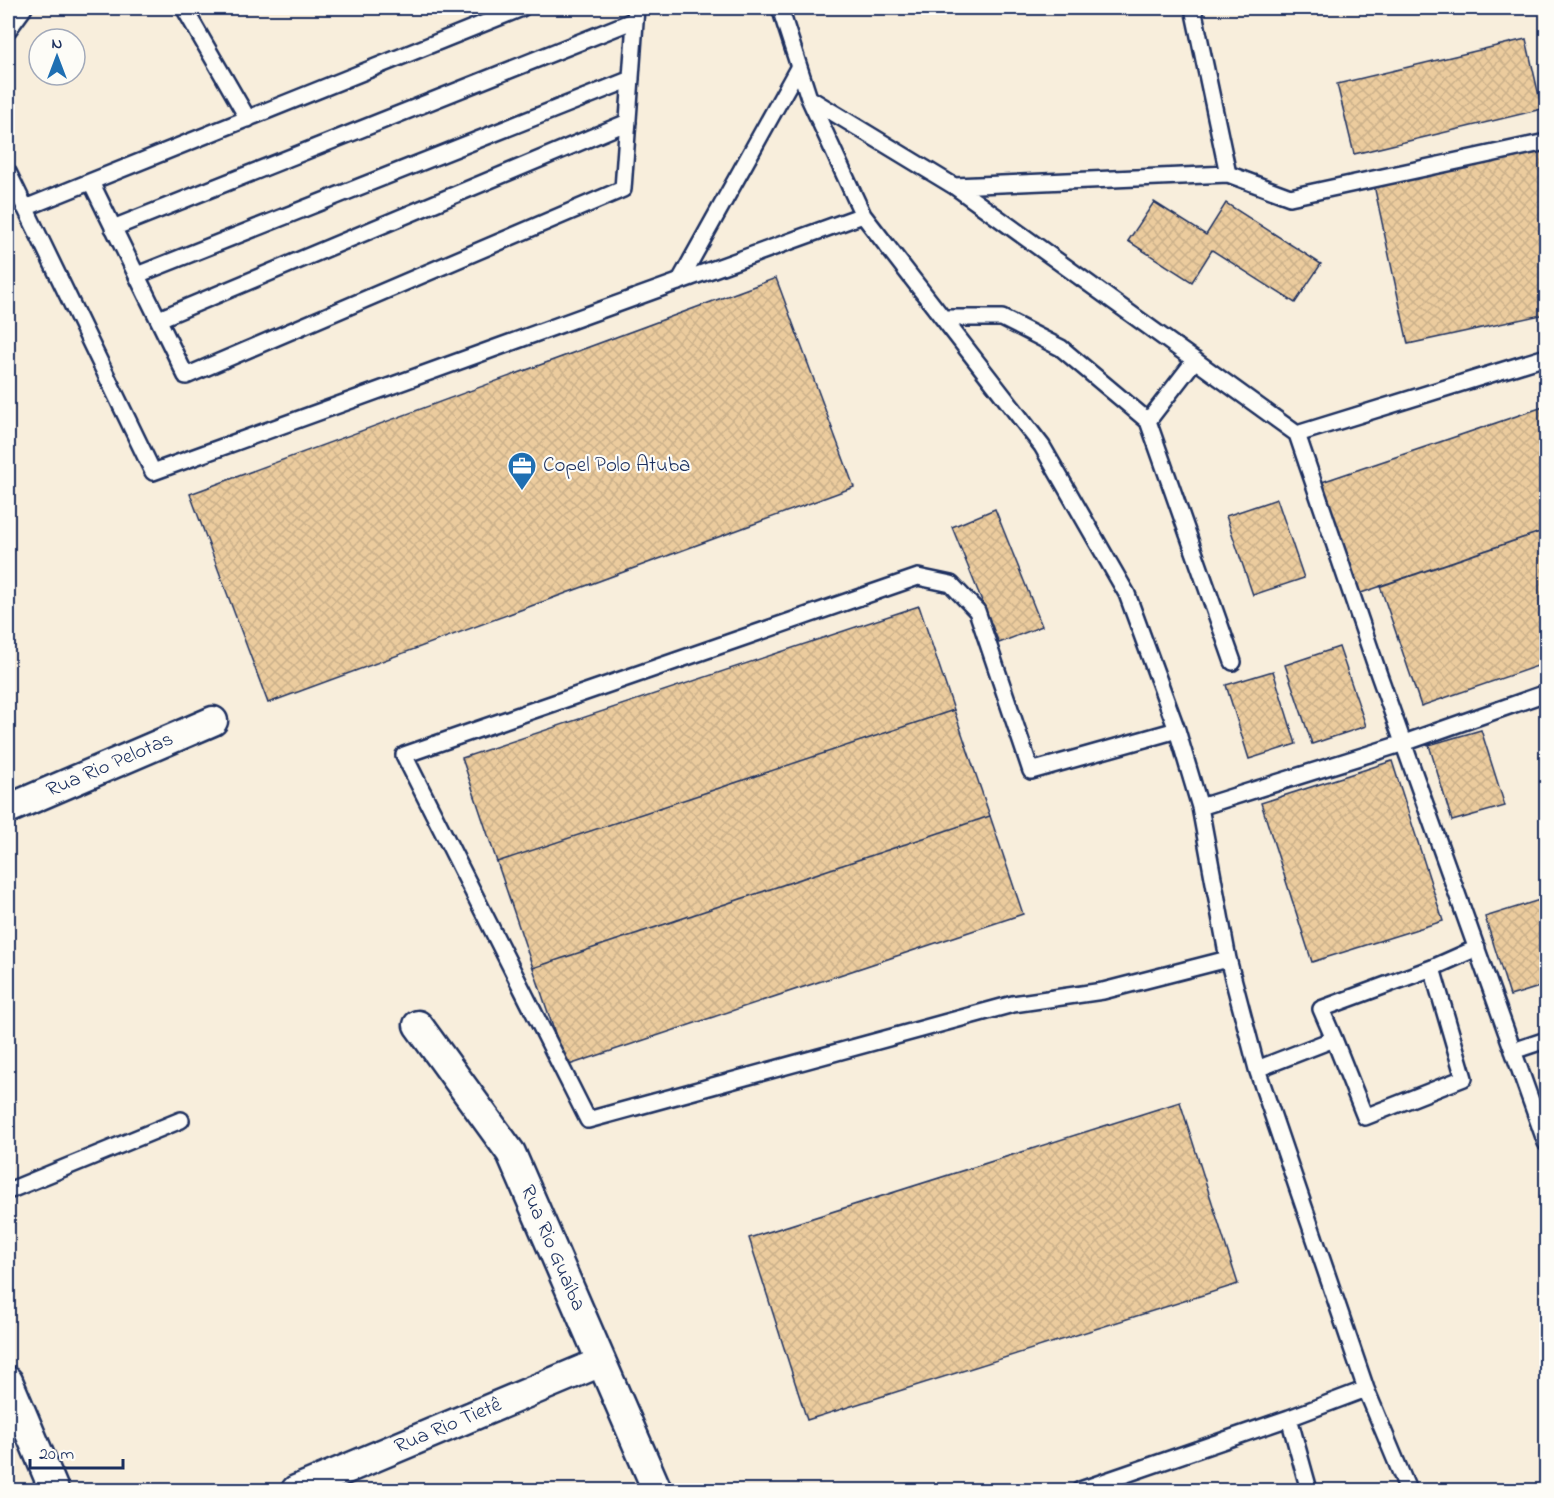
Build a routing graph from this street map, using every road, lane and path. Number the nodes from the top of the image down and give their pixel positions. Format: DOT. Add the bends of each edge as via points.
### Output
graph roads {
  1 [pos="24,8"];
  2 [pos="184,8"];
  3 [pos="522,8"];
  4 [pos="780,8"];
  5 [pos="1193,8"];
  6 [pos="636,14"];
  7 [pos="8,30"];
  8 [pos="798,68"];
  9 [pos="631,79"];
  10 [pos="809,98"];
  11 [pos="248,118"];
  12 [pos="628,122"];
  13 [pos="1546,142"];
  14 [pos="8,172"];
  15 [pos="1228,174"];
  16 [pos="91,182"];
  17 [pos="954,186"];
  18 [pos="26,208"];
  19 [pos="863,215"];
  20 [pos="113,228"];
  21 [pos="137,275"];
  22 [pos="679,282"];
  23 [pos="943,318"];
  24 [pos="159,319"];
  25 [pos="1546,357"];
  26 [pos="1195,360"];
  27 [pos="1148,422"];
  28 [pos="1297,434"];
  29 [pos="1233,662"];
  30 [pos="1546,693"];
  31 [pos="213,721"];
  32 [pos="1177,730"];
  33 [pos="1404,743"];
  34 [pos="1200,807"];
  35 [pos="8,809"];
  36 [pos="1477,948"];
  37 [pos="1228,959"];
  38 [pos="1432,968"];
  39 [pos="418,1025"];
  40 [pos="1334,1039"];
  41 [pos="1546,1040"];
  42 [pos="1514,1051"];
  43 [pos="1257,1068"];
  44 [pos="181,1120"];
  45 [pos="1546,1143"];
  46 [pos="8,1191"];
  47 [pos="601,1362"];
  48 [pos="8,1381"];
  49 [pos="1366,1389"];
  50 [pos="1289,1418"];
  51 [pos="307,1488"];
  52 [pos="54,1491"];
  53 [pos="657,1491"];
  54 [pos="1080,1491"];
  55 [pos="1310,1491"];
  56 [pos="1408,1491"];
  1 -- 7 [label="lane"];
  2 -- 11 [label="lane"];
  3 -- 11 [label="lane"];
  4 -- 8 [label="lane"];
  5 -- 15 [label="lane"];
  6 -- 9 [label="lane"];
  6 -- 20 [label="lane"];
  8 -- 10 [label="lane"];
  8 -- 22 [label="lane"];
  9 -- 12 [label="lane"];
  9 -- 21 [label="lane"];
  10 -- 17 [label="lane"];
  10 -- 19 [label="lane"];
  11 -- 16 [label="lane"];
  12 -- 24 [label="lane"];
  12 -- 24 [label="lane" via="622,189 186,376"];
  13 -- 15 [label="lane" via="1290,197"];
  14 -- 18 [label="lane"];
  15 -- 17 [label="lane"];
  16 -- 18 [label="lane"];
  16 -- 20 [label="lane"];
  17 -- 26 [label="lane"];
  18 -- 22 [label="lane" via="153,472"];
  19 -- 22 [label="lane"];
  19 -- 23 [label="lane"];
  20 -- 21 [label="lane"];
  21 -- 24 [label="lane"];
  23 -- 27 [label="lane" via="1002,318 1061,348"];
  23 -- 32 [label="lane" via="1042,446 1127,594"];
  25 -- 28 [label="lane"];
  26 -- 27 [label="lane"];
  26 -- 28 [label="lane"];
  27 -- 29 [label="lane"];
  28 -- 33 [label="lane"];
  30 -- 33 [label="lane"];
  31 -- 35 [label="street, Rua Rio Pelotas"];
  32 -- 34 [label="lane"];
  32 -- 37 [label="lane" via="1031,771 977,611 951,584 918,577 404,755 588,1120 1013,1004 1103,991"];
  33 -- 34 [label="lane"];
  33 -- 36 [label="lane"];
  34 -- 37 [label="lane"];
  36 -- 38 [label="lane"];
  36 -- 42 [label="lane"];
  37 -- 43 [label="lane"];
  38 -- 40 [label="lane" via="1320,1009"];
  38 -- 40 [label="lane" via="1464,1078 1365,1117"];
  39 -- 47 [label="street, Rua Rio Guaíba" via="511,1153"];
  40 -- 43 [label="lane"];
  41 -- 42 [label="lane"];
  42 -- 45 [label="lane"];
  43 -- 49 [label="lane"];
  44 -- 46 [label="lane"];
  47 -- 51 [label="street, Rua Rio Tietê"];
  47 -- 53 [label="street, Rua Rio Guaíba"];
  48 -- 52 [label="street"];
  49 -- 50 [label="lane"];
  49 -- 56 [label="lane"];
  50 -- 54 [label="lane"];
  50 -- 55 [label="lane"];
}
